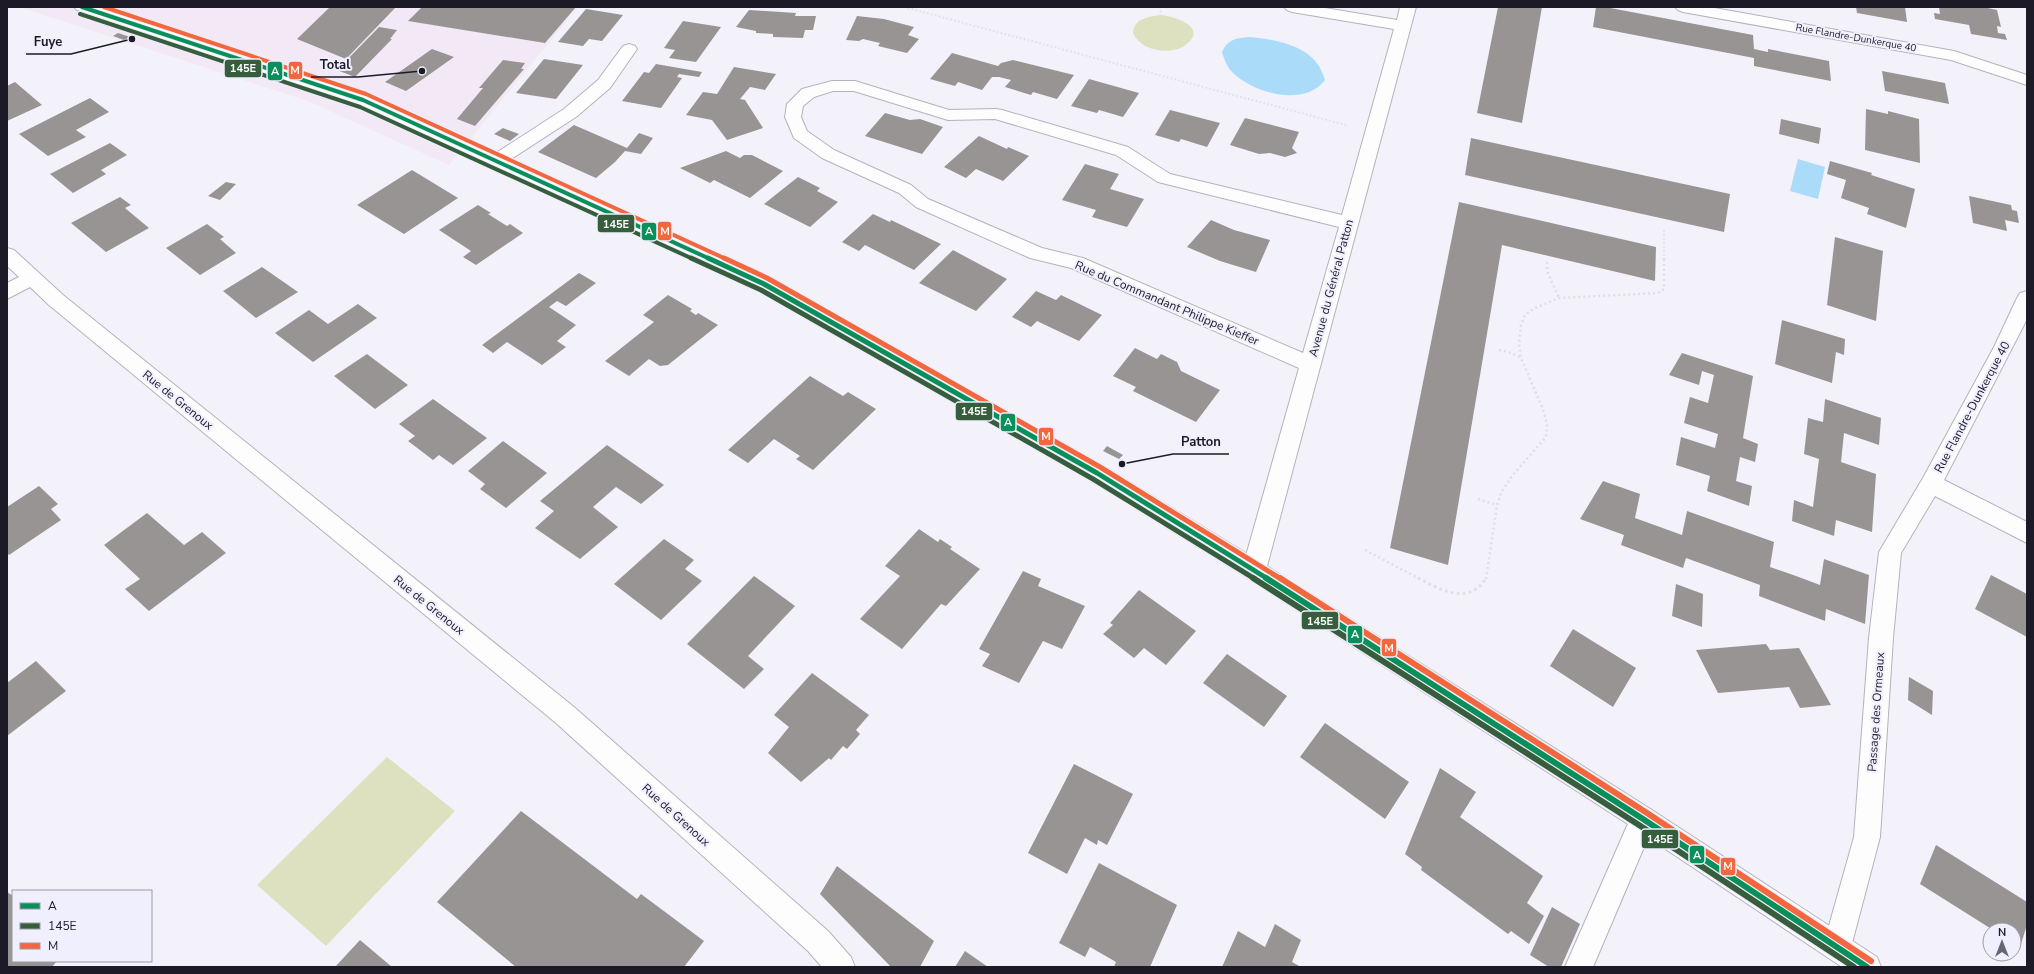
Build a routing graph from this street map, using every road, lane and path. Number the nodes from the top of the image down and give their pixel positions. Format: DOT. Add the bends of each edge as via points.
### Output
graph roads {
  1 [pos="82,7"];
  2 [pos="904,7"];
  3 [pos="1160,7"];
  4 [pos="1292,7"];
  5 [pos="1408,7"];
  6 [pos="1683,7"];
  7 [pos="1720,10"];
  8 [pos="1161,15"];
  9 [pos="1403,26"];
  10 [pos="629,49"];
  11 [pos="2027,80"];
  12 [pos="1373,132"];
  13 [pos="496,161"];
  14 [pos="1349,224"];
  15 [pos="1664,230"];
  16 [pos="7,255"];
  17 [pos="1547,262"];
  18 [pos="31,278"];
  19 [pos="7,292"];
  20 [pos="1559,298"];
  21 [pos="2027,298"];
  22 [pos="1499,350"];
  23 [pos="1521,358"];
  24 [pos="1310,364"];
  25 [pos="1932,484"];
  26 [pos="1478,499"];
  27 [pos="1497,505"];
  28 [pos="2027,533"];
  29 [pos="1365,550"];
  30 [pos="1254,570"];
  31 [pos="1643,819"];
  32 [pos="1838,947"];
  33 [pos="841,967"];
  34 [pos="1579,967"];
  35 [pos="1867,967"];
  1 -- 13 [label="street" via="363,100"];
  2 -- 12 [label="path"];
  3 -- 8 [label="path"];
  4 -- 9 [label="street"];
  5 -- 9 [label="street, Avenue du Général Patton"];
  6 -- 7 [label="street, Rue Flandre-Dunkerque 40"];
  7 -- 11 [label="street, Rue Flandre-Dunkerque 40" via="1954,56"];
  9 -- 12 [label="street, Avenue du Général Patton"];
  10 -- 13 [label="street" via="604,84 570,113"];
  12 -- 14 [label="street, Avenue du Général Patton"];
  13 -- 30 [label="street" via="764,284 1097,473"];
  14 -- 24 [label="street, Avenue du Général Patton"];
  14 -- 24 [label="street, Rue du Commandant Philippe Kieffer" via="1164,178 1122,151 996,114 948,115 855,86 832,86 808,93 795,104 793,117 800,134 828,154 905,189 922,202 1037,253 1076,263"];
  15 -- 20 [label="path" via="1664,289 1658,293"];
  16 -- 18 [label="street, Rue de Grenoux"];
  17 -- 20 [label="path" via="1547,271"];
  18 -- 19 [label="street"];
  18 -- 33 [label="street, Rue de Grenoux" via="564,715 818,940"];
  20 -- 23 [label="path" via="1525,315 1519,344"];
  21 -- 25 [label="street, Rue Flandre-Dunkerque 40"];
  22 -- 23 [label="path"];
  23 -- 27 [label="path" via="1542,407 1547,424 1546,437 1512,476"];
  24 -- 30 [label="street, Avenue du Général Patton"];
  25 -- 28 [label="street, Rue Flandre-Dunkerque 40"];
  25 -- 32 [label="street, Passage des Ormeaux" via="1890,552 1881,638 1867,837"];
  26 -- 27 [label="path"];
  27 -- 29 [label="path" via="1486,577 1482,587 1472,592 1460,594 1437,588"];
  30 -- 31 [label="street"];
  31 -- 32 [label="street"];
  31 -- 34 [label="street"];
  32 -- 35 [label="street"];
}
